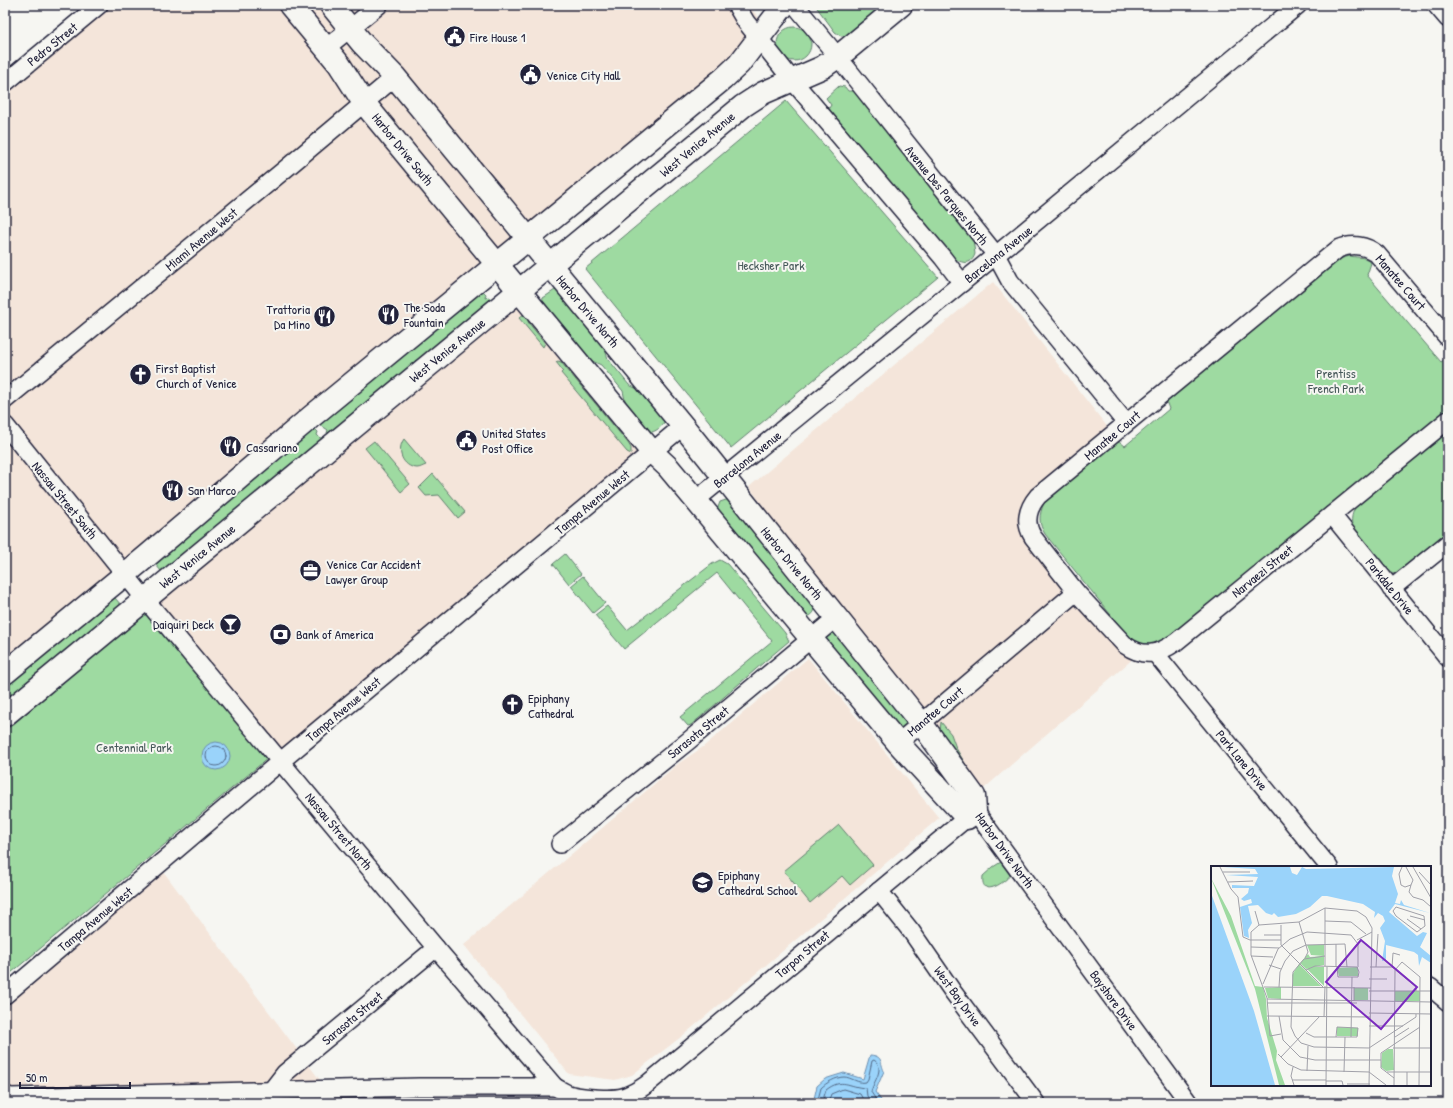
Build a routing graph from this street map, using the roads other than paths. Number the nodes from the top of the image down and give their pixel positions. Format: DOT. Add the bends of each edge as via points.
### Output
graph roads {
  1 [pos="99,5"];
  2 [pos="290,5"];
  3 [pos="331,5"];
  4 [pos="379,5"];
  5 [pos="736,5"];
  6 [pos="784,5"];
  7 [pos="795,5"];
  8 [pos="901,5"];
  9 [pos="1298,5"];
  10 [pos="1436,5"];
  11 [pos="1448,19"];
  12 [pos="350,28"];
  13 [pos="758,38"];
  14 [pos="326,48"];
  15 [pos="838,57"];
  16 [pos="395,77"];
  17 [pos="792,80"];
  18 [pos="5,83"];
  19 [pos="364,102"];
  20 [pos="528,239"];
  21 [pos="996,256"];
  22 [pos="498,264"];
  23 [pos="550,266"];
  24 [pos="962,283"];
  25 [pos="519,291"];
  26 [pos="1448,338"];
  27 [pos="5,400"];
  28 [pos="1448,420"];
  29 [pos="1126,423"];
  30 [pos="5,425"];
  31 [pos="683,426"];
  32 [pos="652,452"];
  33 [pos="723,478"];
  34 [pos="696,500"];
  35 [pos="1332,515"];
  36 [pos="1448,543"];
  37 [pos="125,574"];
  38 [pos="1392,589"];
  39 [pos="1076,592"];
  40 [pos="145,599"];
  41 [pos="836,618"];
  42 [pos="811,639"];
  43 [pos="1155,653"];
  44 [pos="1448,658"];
  45 [pos="5,673"];
  46 [pos="5,715"];
  47 [pos="921,723"];
  48 [pos="898,743"];
  49 [pos="281,761"];
  50 [pos="971,815"];
  51 [pos="560,844"];
  52 [pos="1328,866"];
  53 [pos="879,891"];
  54 [pos="1038,897"];
  55 [pos="436,948"];
  56 [pos="1431,988"];
  57 [pos="5,996"];
  58 [pos="1448,1002"];
  59 [pos="271,1091"];
  60 [pos="5,1095"];
  61 [pos="555,1095"];
  62 [pos="632,1099"];
  63 [pos="1036,1103"];
  64 [pos="1189,1103"];
  1 -- 18 [label="street, Pedro Street"];
  2 -- 14 [label="street, Harbor Drive South"];
  3 -- 12 [label="street"];
  4 -- 12 [label="street"];
  5 -- 13 [label="street"];
  6 -- 13 [label="street"];
  7 -- 15 [label="street, Avenue Des Parques North"];
  8 -- 15 [label="street, West Venice Avenue"];
  9 -- 21 [label="street, Barcelona Avenue"];
  10 -- 11 [label="street"];
  12 -- 14 [label="street"];
  12 -- 16 [label="street"];
  13 -- 17 [label="street"];
  13 -- 20 [label="street" via="739,64 723,79"];
  14 -- 19 [label="street, Harbor Drive South"];
  15 -- 17 [label="street, West Venice Avenue" via="813,72"];
  15 -- 21 [label="street, Avenue Des Parques North"];
  16 -- 19 [label="street, Miami Avenue West"];
  16 -- 20 [label="street"];
  17 -- 23 [label="street, West Venice Avenue" via="763,93 743,106"];
  17 -- 24 [label="street"];
  19 -- 22 [label="street, Harbor Drive South"];
  19 -- 27 [label="street, Miami Avenue West"];
  20 -- 22 [label="street"];
  20 -- 23 [label="street, Harbor Drive North"];
  21 -- 24 [label="street, Barcelona Avenue"];
  21 -- 29 [label="street, Avenue Des Parques North" via="1010,281"];
  22 -- 25 [label="street, Harbor Drive South"];
  22 -- 37 [label="street"];
  23 -- 25 [label="street, West Venice Avenue"];
  23 -- 31 [label="street, Harbor Drive North"];
  24 -- 33 [label="street, Barcelona Avenue"];
  25 -- 32 [label="street, Harbor Drive North"];
  25 -- 40 [label="street, West Venice Avenue"];
  26 -- 29 [label="street, Manatee Court" via="1377,254 1365,247 1350,245 1333,252"];
  28 -- 35 [label="street, Narvaezi Street"];
  29 -- 39 [label="street, Manatee Court" via="1038,496 1030,509 1027,522 1030,532"];
  30 -- 37 [label="street, Nassau Street South"];
  31 -- 32 [label="street, Tampa Avenue West"];
  31 -- 33 [label="street, Harbor Drive North"];
  32 -- 34 [label="street, Harbor Drive North" via="668,466"];
  32 -- 49 [label="street, Tampa Avenue West"];
  33 -- 34 [label="street, Barcelona Avenue"];
  33 -- 41 [label="street, Harbor Drive North"];
  34 -- 42 [label="street, Harbor Drive North"];
  35 -- 38 [label="street, Parkdale Drive"];
  35 -- 43 [label="street, Narvaezi Street" via="1176,642"];
  36 -- 38 [label="street"];
  37 -- 40 [label="street, Nassau Street North"];
  37 -- 45 [label="street"];
  38 -- 44 [label="street, Parkdale Drive"];
  39 -- 43 [label="street" via="1125,644 1140,652"];
  39 -- 47 [label="street, Manatee Court"];
  40 -- 46 [label="street, West Venice Avenue"];
  40 -- 49 [label="street, Nassau Street North"];
  41 -- 42 [label="street, Sarasota Street"];
  41 -- 47 [label="street, Harbor Drive North"];
  42 -- 48 [label="street, Harbor Drive North"];
  42 -- 51 [label="street, Sarasota Street"];
  43 -- 52 [label="street, Park Lane Drive"];
  47 -- 48 [label="street, Manatee Court"];
  47 -- 50 [label="street, Harbor Drive North" via="974,796"];
  48 -- 50 [label="street, Harbor Drive North"];
  49 -- 55 [label="street, Nassau Street North"];
  49 -- 57 [label="street, Tampa Avenue West"];
  50 -- 53 [label="street, Tarpon Street"];
  50 -- 54 [label="street, Harbor Drive North"];
  53 -- 62 [label="street, Tarpon Street"];
  53 -- 63 [label="street, West Bay Drive"];
  54 -- 64 [label="street, Bayshore Drive"];
  55 -- 59 [label="street, Sarasota Street" via="285,1073"];
  55 -- 61 [label="street, Nassau Street North"];
  56 -- 58 [label="street"];
  59 -- 60 [label="street"];
  59 -- 61 [label="street" via="419,1087"];
  61 -- 62 [label="street" via="567,1093 577,1096"];
}
